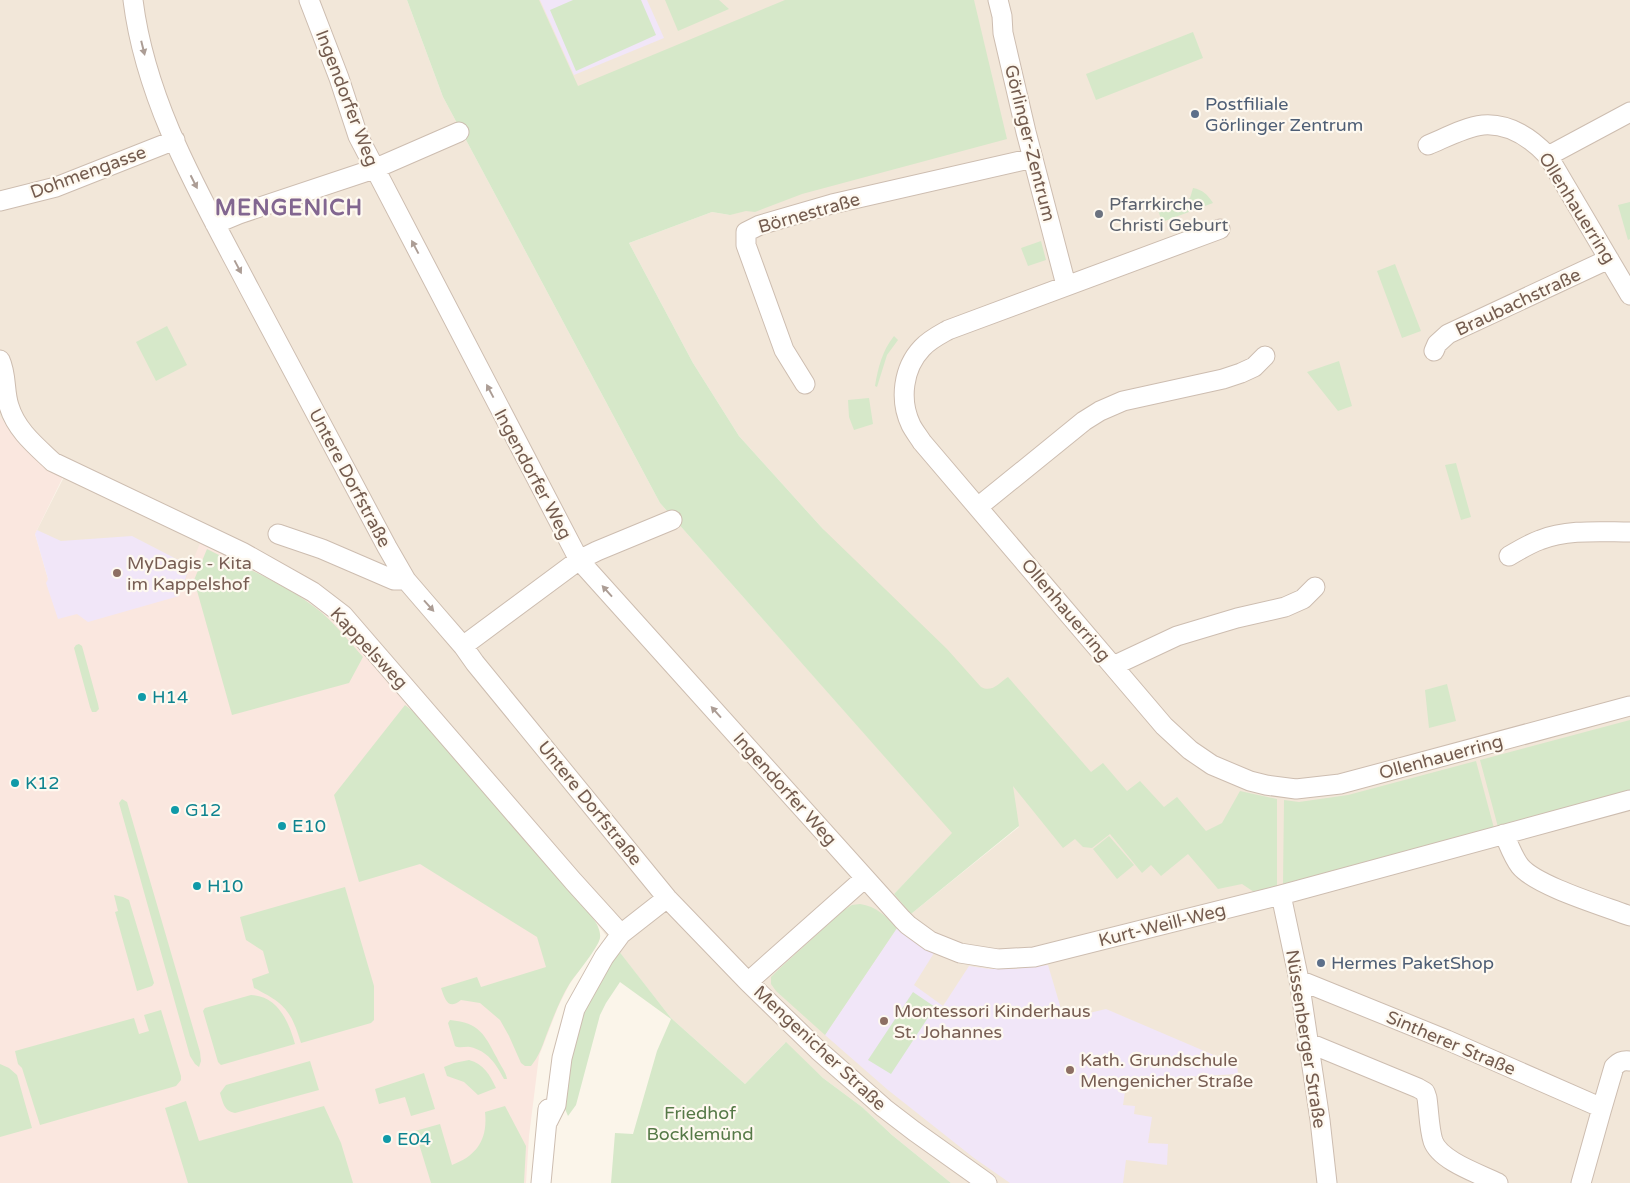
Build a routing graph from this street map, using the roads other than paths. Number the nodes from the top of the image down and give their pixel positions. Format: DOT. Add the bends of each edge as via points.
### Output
graph roads {
  1 [pos="133,0"];
  2 [pos="309,0"];
  3 [pos="998,0"];
  4 [pos="1630,112"];
  5 [pos="459,132"];
  6 [pos="175,140"];
  7 [pos="1428,145"];
  8 [pos="1548,156"];
  9 [pos="1033,158"];
  10 [pos="374,168"];
  11 [pos="0,202"];
  12 [pos="215,224"];
  13 [pos="1220,229"];
  14 [pos="1609,259"];
  15 [pos="1066,285"];
  16 [pos="1630,295"];
  17 [pos="1434,351"];
  18 [pos="1265,356"];
  19 [pos="0,360"];
  20 [pos="805,384"];
  21 [pos="5,406"];
  22 [pos="978,507"];
  23 [pos="672,520"];
  24 [pos="1630,532"];
  25 [pos="278,534"];
  26 [pos="1509,556"];
  27 [pos="579,560"];
  28 [pos="406,580"];
  29 [pos="1315,588"];
  30 [pos="463,646"];
  31 [pos="1113,666"];
  32 [pos="1630,706"];
  33 [pos="1630,800"];
  34 [pos="1504,834"];
  35 [pos="865,878"];
  36 [pos="1281,896"];
  37 [pos="667,898"];
  38 [pos="1630,916"];
  39 [pos="622,934"];
  40 [pos="1299,980"];
  41 [pos="748,982"];
  42 [pos="1309,1043"];
  43 [pos="1630,1061"];
  44 [pos="1602,1108"];
  45 [pos="541,1183"];
  46 [pos="987,1183"];
  47 [pos="1327,1183"];
  48 [pos="1498,1183"];
  49 [pos="1581,1183"];
  1 -- 6 [label="street, Untere Dorfstraße, one-way" via="151,82"];
  2 -- 10 [label="street, Ingendorfer Weg" via="358,136"];
  3 -- 9 [label="street, Görlinger-Zentrum"];
  4 -- 8 [label="street"];
  5 -- 10 [label="street"];
  6 -- 11 [label="street, Dohmengasse" via="56,187"];
  6 -- 12 [label="street, Untere Dorfstraße, one-way"];
  7 -- 8 [label="street, Ollenhauerring" via="1484,125 1517,132 1535,142"];
  8 -- 14 [label="street, Ollenhauerring"];
  9 -- 15 [label="street, Görlinger-Zentrum"];
  9 -- 20 [label="street, Börnestraße" via="832,204 746,232 746,245 784,350"];
  10 -- 12 [label="street"];
  27 -- 10 [label="street, Ingendorfer Weg, one-way"];
  12 -- 28 [label="street, Untere Dorfstraße, one-way"];
  13 -- 15 [label="street, Ollenhauerring"];
  14 -- 16 [label="street, Ollenhauerring"];
  14 -- 17 [label="street, Braubachstraße" via="1448,334"];
  15 -- 22 [label="street, Ollenhauerring" via="948,330 922,348 906,376 904,392 911,425"];
  18 -- 22 [label="street" via="1254,367 1223,379 1123,401 1100,412 1084,421"];
  19 -- 21 [label="street" via="5,376"];
  21 -- 39 [label="street, Kappelsweg" via="32,443 53,462 242,552 313,592 343,615"];
  22 -- 31 [label="street, Ollenhauerring"];
  23 -- 27 [label="street"];
  24 -- 26 [label="street" via="1567,534 1542,539"];
  25 -- 28 [label="street" via="394,580"];
  27 -- 30 [label="street"];
  35 -- 27 [label="street, Ingendorfer Weg, one-way"];
  28 -- 30 [label="street, Untere Dorfstraße, one-way"];
  29 -- 31 [label="street" via="1303,599 1285,607 1177,636"];
  30 -- 37 [label="street, Untere Dorfstraße"];
  31 -- 32 [label="street, Ollenhauerring" via="1164,726 1190,750 1212,765 1238,776 1283,788 1340,784"];
  33 -- 34 [label="street, Kurt-Weill-Weg"];
  34 -- 36 [label="street, Kurt-Weill-Weg"];
  34 -- 38 [label="street" via="1521,867 1537,880"];
  35 -- 36 [label="street, Kurt-Weill-Weg" via="908,925 930,941 960,953 998,959 1034,957"];
  35 -- 41 [label="street"];
  36 -- 40 [label="street, Nüssenberger Straße"];
  37 -- 39 [label="street"];
  37 -- 41 [label="street, Mengenicher Straße"];
  39 -- 45 [label="street" via="604,957 575,1009 562,1058 556,1105 548,1121"];
  40 -- 42 [label="street, Nüssenberger Straße"];
  40 -- 44 [label="street, Sintherer Straße"];
  41 -- 46 [label="street, Mengenicher Straße" via="884,1108"];
  42 -- 47 [label="street, Nüssenberger Straße"];
  42 -- 48 [label="street" via="1425,1092 1437,1150"];
  43 -- 44 [label="street" via="1624,1060 1614,1067"];
  44 -- 49 [label="street"];
}
